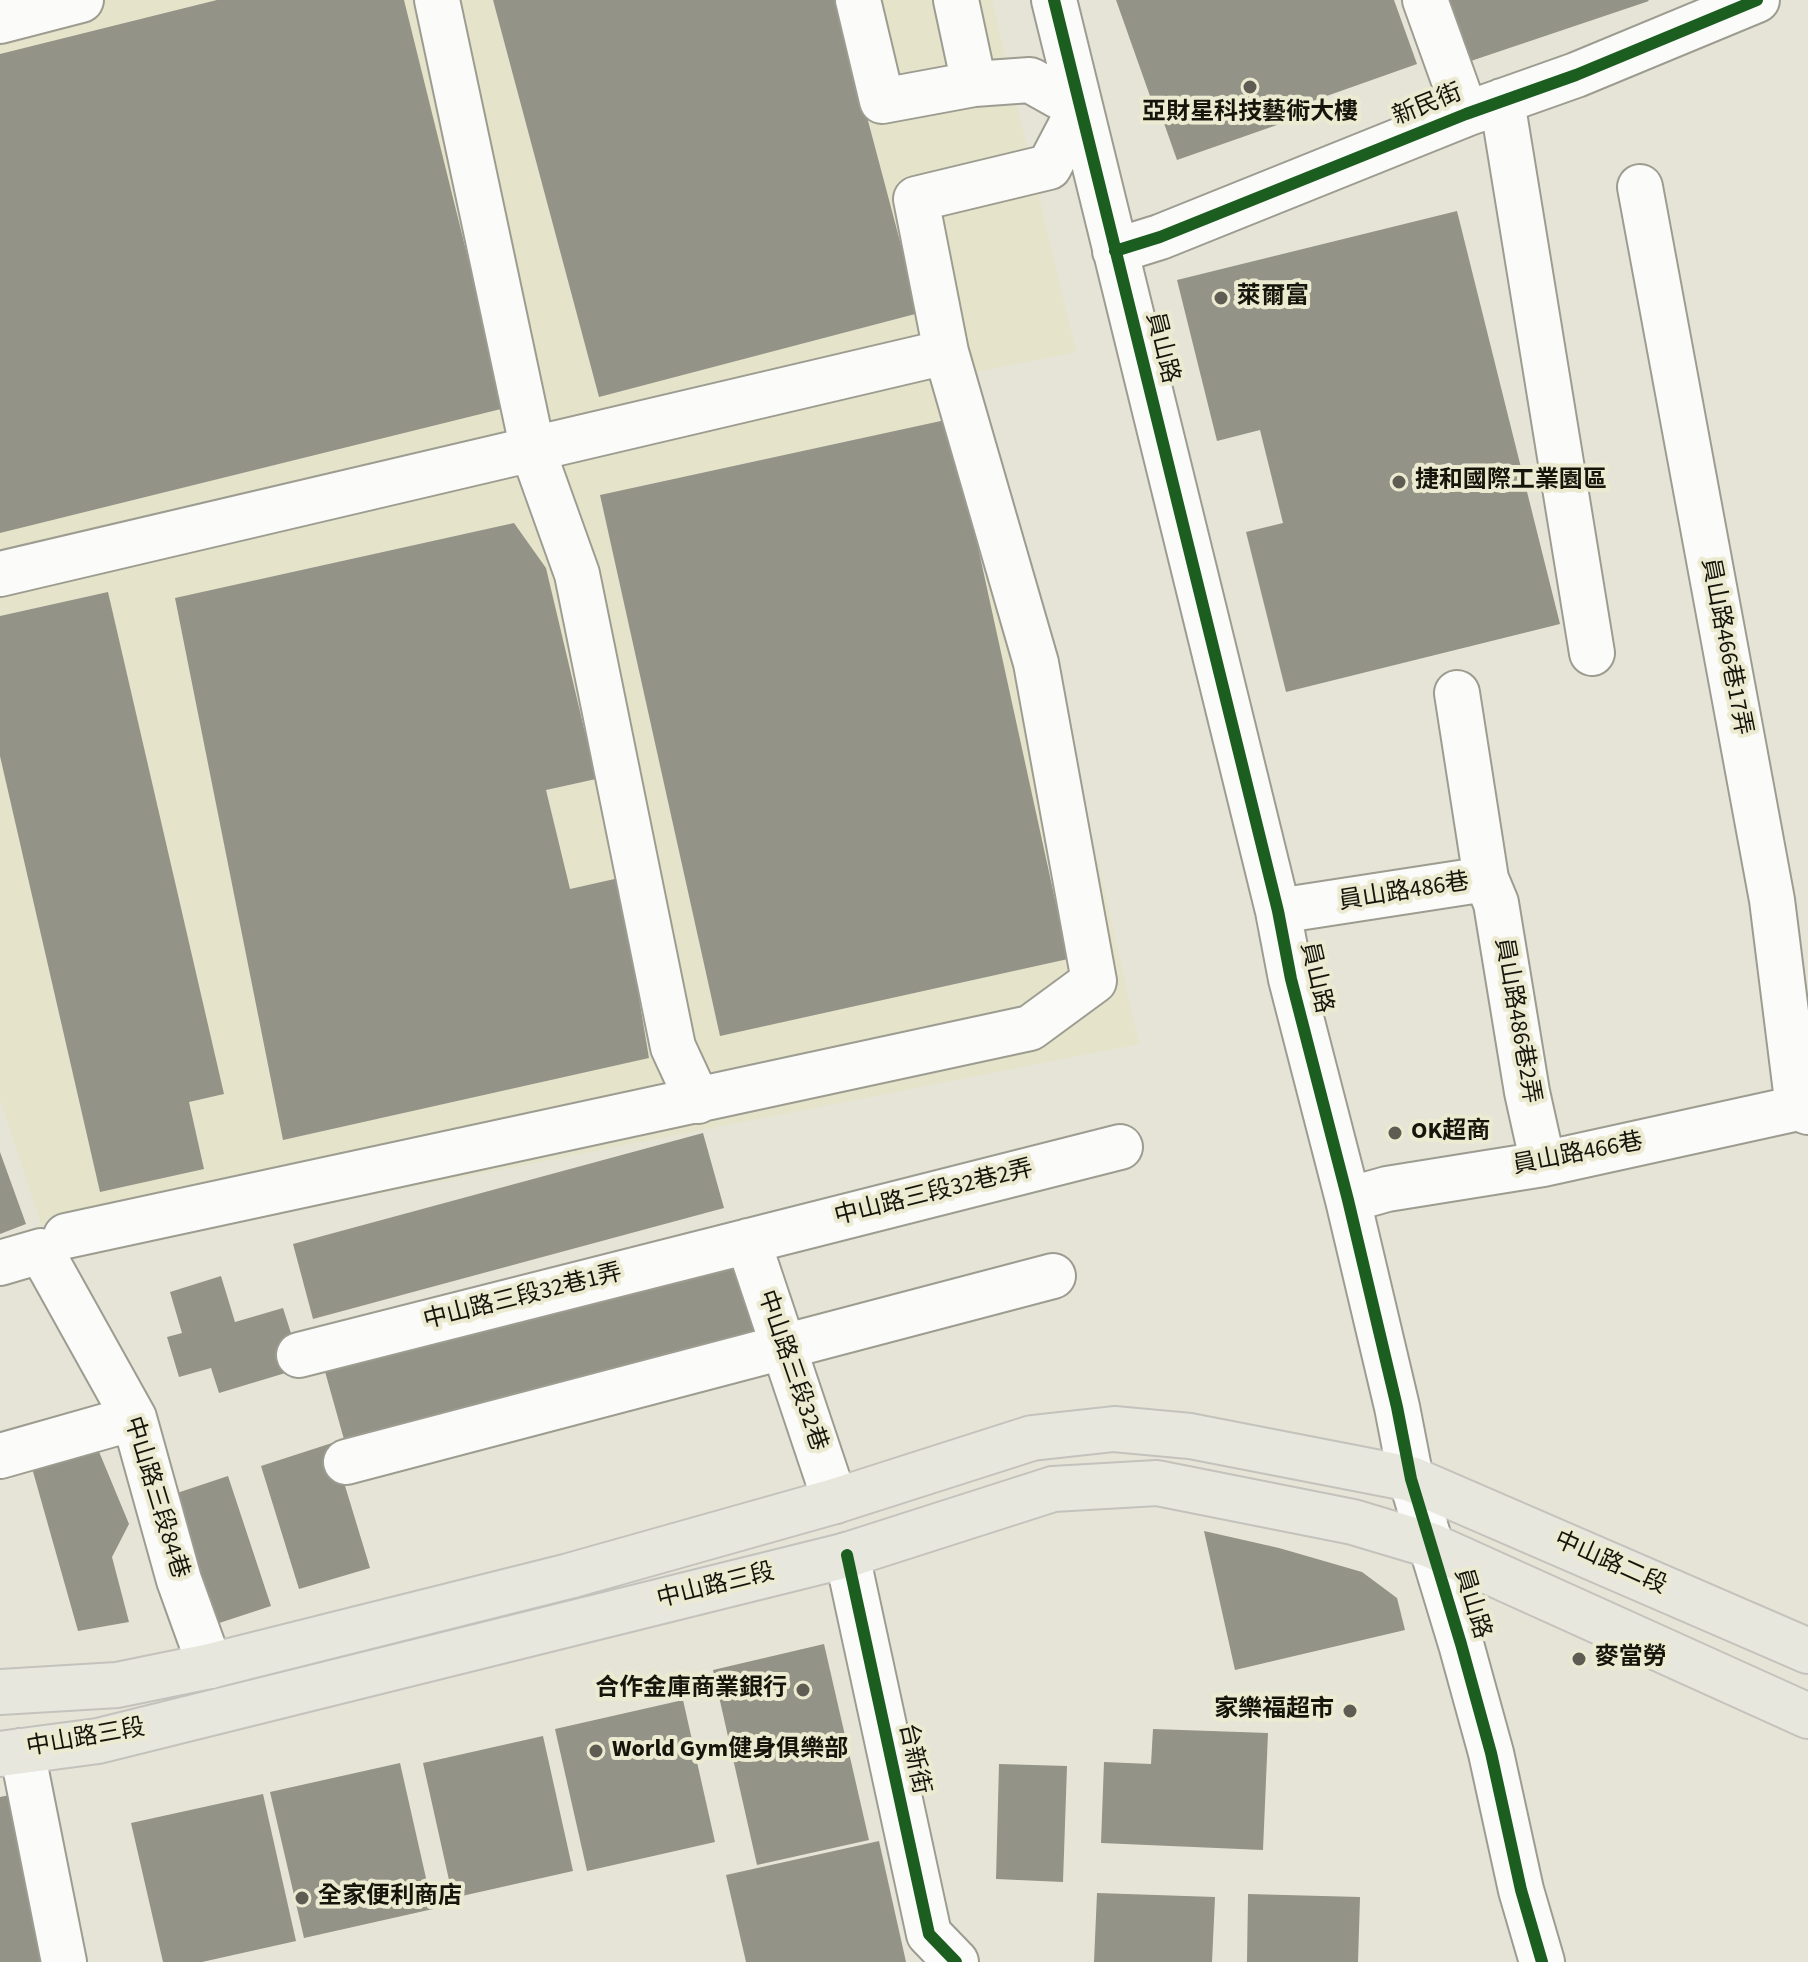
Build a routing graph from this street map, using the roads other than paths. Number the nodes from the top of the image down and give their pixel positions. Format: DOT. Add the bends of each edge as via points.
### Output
graph roads {
  1 [pos="81,0"];
  2 [pos="437,0"];
  3 [pos="858,0"];
  4 [pos="956,0"];
  5 [pos="1054,0"];
  6 [pos="1425,0"];
  7 [pos="1757,0"];
  8 [pos="0,21"];
  9 [pos="974,84"];
  10 [pos="1080,108"];
  11 [pos="1484,108"];
  12 [pos="1640,187"];
  13 [pos="1115,251"];
  14 [pos="946,352"];
  15 [pos="533,451"];
  16 [pos="0,574"];
  17 [pos="1592,653"];
  18 [pos="1457,693"];
  19 [pos="1486,879"];
  20 [pos="1790,896"];
  21 [pos="1278,911"];
  22 [pos="698,1101"];
  23 [pos="1803,1110"];
  24 [pos="1120,1147"];
  25 [pos="1543,1164"];
  26 [pos="1348,1200"];
  27 [pos="748,1241"];
  28 [pos="54,1244"];
  29 [pos="0,1263"];
  30 [pos="1053,1276"];
  31 [pos="782,1348"];
  32 [pos="299,1355"];
  33 [pos="134,1418"];
  34 [pos="0,1456"];
  35 [pos="346,1462"];
  36 [pos="1411,1479"];
  37 [pos="835,1501"];
  38 [pos="1430,1545"];
  39 [pos="847,1555"];
  40 [pos="1808,1651"];
  41 [pos="210,1666"];
  42 [pos="0,1692"];
  43 [pos="1808,1716"];
  44 [pos="11,1752"];
  45 [pos="64,1962"];
  46 [pos="956,1962"];
  47 [pos="1542,1962"];
  1 -- 8 [label="street"];
  2 -- 15 [label="street"];
  3 -- 9 [label="street" via="882,101"];
  4 -- 9 [label="street"];
  5 -- 10 [label="street, 員山路"];
  6 -- 11 [label="street"];
  7 -- 11 [label="street, 新民街"];
  9 -- 10 [label="street" via="1030,80"];
  10 -- 13 [label="street, 員山路"];
  10 -- 14 [label="street" via="1049,167 916,199"];
  11 -- 13 [label="street, 新民街"];
  11 -- 17 [label="street"];
  12 -- 20 [label="street, 員山路466巷17弄"];
  13 -- 21 [label="street, 員山路"];
  14 -- 15 [label="street"];
  14 -- 22 [label="street" via="1036,663 1094,981 1030,1028"];
  15 -- 16 [label="street"];
  15 -- 22 [label="street" via="577,574 673,1047"];
  18 -- 19 [label="street, 員山路486巷"];
  19 -- 21 [label="street, 員山路486巷"];
  19 -- 25 [label="street, 員山路486巷2弄" via="1496,903"];
  20 -- 23 [label="street, 員山路466巷17弄"];
  21 -- 26 [label="street, 員山路"];
  22 -- 28 [label="street"];
  23 -- 25 [label="street, 員山路466巷"];
  24 -- 27 [label="street, 中山路三段32巷2弄"];
  25 -- 26 [label="street, 員山路466巷"];
  26 -- 36 [label="street, 員山路"];
  27 -- 31 [label="street, 中山路三段32巷"];
  27 -- 32 [label="street, 中山路三段32巷1弄"];
  28 -- 29 [label="street"];
  28 -- 33 [label="street, 中山路三段84巷"];
  30 -- 31 [label="street"];
  31 -- 35 [label="street"];
  31 -- 37 [label="street, 中山路三段32巷"];
  33 -- 34 [label="street"];
  33 -- 41 [label="street, 中山路三段84巷" via="179,1580"];
  36 -- 37 [label="main road, 中山路三段" via="1190,1436 1114,1429 1032,1438"];
  36 -- 38 [label="street, 員山路"];
  36 -- 40 [label="main road, 中山路二段"];
  37 -- 41 [label="main road, 中山路三段" via="569,1576"];
  38 -- 39 [label="main road, 中山路三段" via="1353,1522 1157,1483 1053,1489"];
  38 -- 43 [label="main road"];
  38 -- 47 [label="street, 員山路" via="1491,1753"];
  39 -- 44 [label="main road, 中山路三段" via="98,1741"];
  39 -- 46 [label="street, 台新街" via="929,1934"];
  41 -- 42 [label="main road, 中山路三段" via="117,1685"];
  44 -- 45 [label="street"];
}
